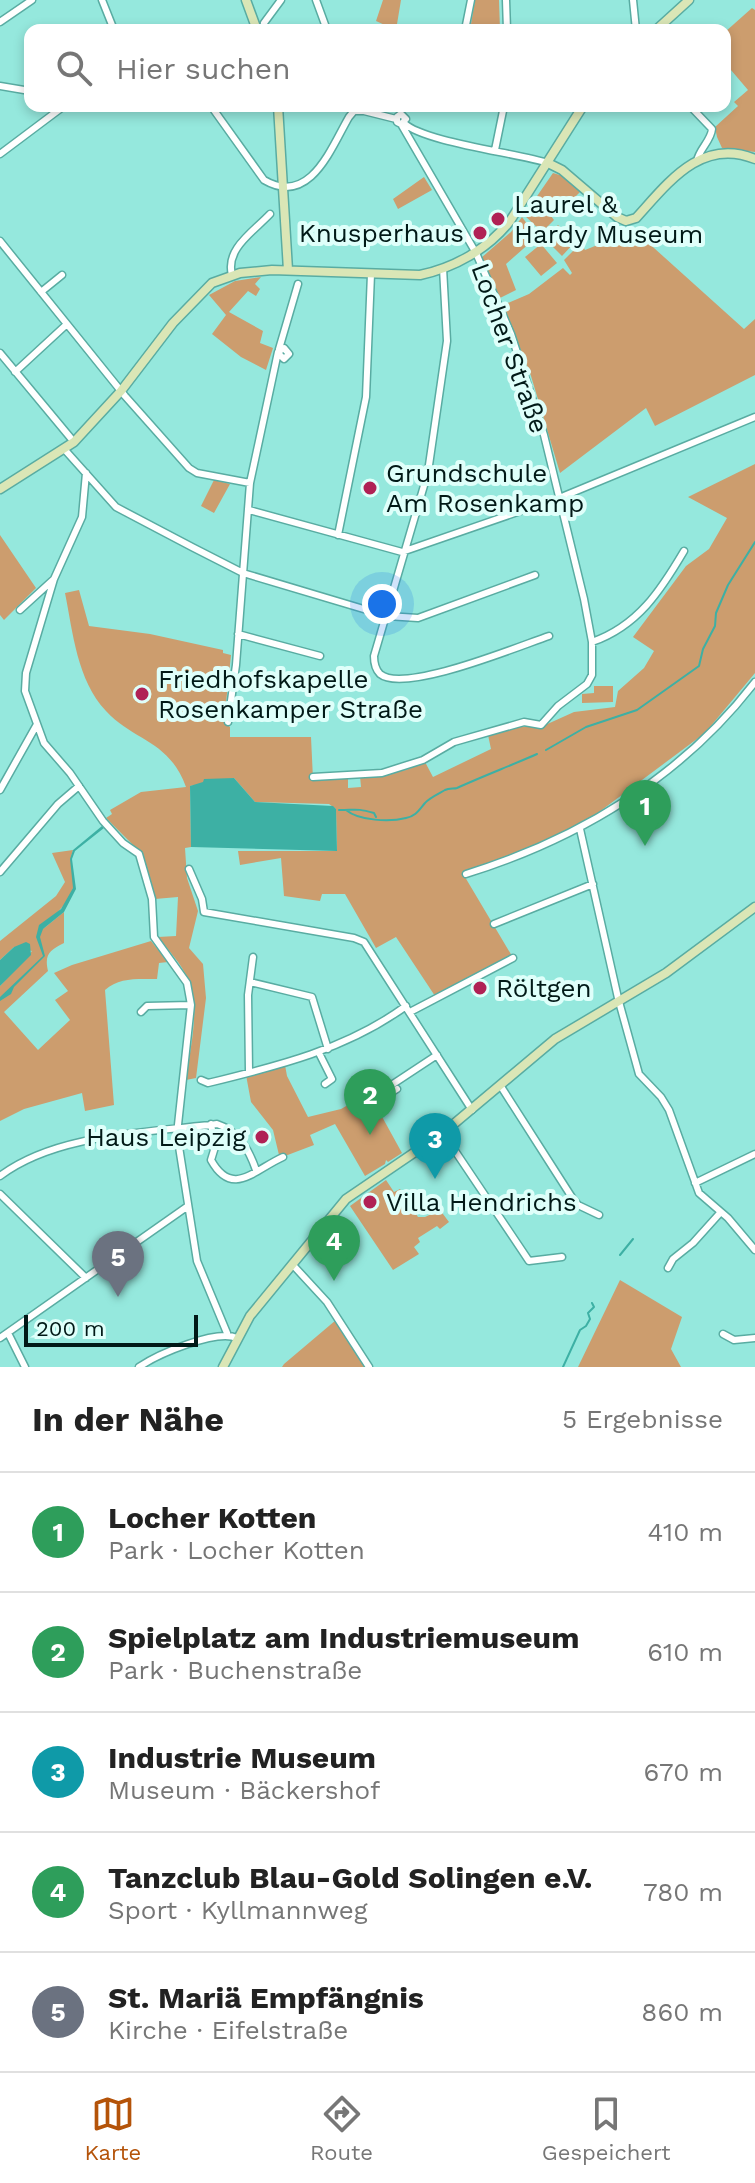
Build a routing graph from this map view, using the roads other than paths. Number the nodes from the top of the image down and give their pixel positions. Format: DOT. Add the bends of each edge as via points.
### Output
graph roads {
  1 [pos="32,0"];
  2 [pos="102,0"];
  3 [pos="246,0"];
  4 [pos="281,0"];
  5 [pos="317,0"];
  6 [pos="471,0"];
  7 [pos="506,0"];
  8 [pos="633,0"];
  9 [pos="689,0"];
  10 [pos="0,22"];
  11 [pos="112,24"];
  12 [pos="255,24"];
  13 [pos="260,24"];
  14 [pos="325,24"];
  15 [pos="466,24"];
  16 [pos="507,24"];
  17 [pos="635,24"];
  18 [pos="663,24"];
  19 [pos="0,86"];
  20 [pos="24,90"];
  21 [pos="56,112"];
  22 [pos="215,112"];
  23 [pos="278,112"];
  24 [pos="352,112"];
  25 [pos="368,112"];
  26 [pos="406,112"];
  27 [pos="503,112"];
  28 [pos="579,112"];
  29 [pos="696,112"];
  30 [pos="401,120"];
  31 [pos="416,131"];
  32 [pos="495,150"];
  33 [pos="416,152"];
  34 [pos="0,154"];
  35 [pos="755,159"];
  36 [pos="697,161"];
  37 [pos="548,163"];
  38 [pos="283,186"];
  39 [pos="270,214"];
  40 [pos="0,241"];
  41 [pos="476,253"];
  42 [pos="443,268"];
  43 [pos="288,270"];
  44 [pos="371,274"];
  45 [pos="62,275"];
  46 [pos="232,275"];
  47 [pos="298,284"];
  48 [pos="41,292"];
  49 [pos="67,324"];
  50 [pos="0,353"];
  51 [pos="15,372"];
  52 [pos="121,391"];
  53 [pos="755,417"];
  54 [pos="74,442"];
  55 [pos="65,450"];
  56 [pos="86,473"];
  57 [pos="250,483"];
  58 [pos="0,489"];
  59 [pos="559,498"];
  60 [pos="249,510"];
  61 [pos="338,535"];
  62 [pos="406,551"];
  63 [pos="684,551"];
  64 [pos="243,573"];
  65 [pos="535,575"];
  66 [pos="54,579"];
  67 [pos="20,610"];
  68 [pos="387,616"];
  69 [pos="238,634"];
  70 [pos="549,636"];
  71 [pos="592,642"];
  72 [pos="320,656"];
  73 [pos="755,682"];
  74 [pos="228,722"];
  75 [pos="36,726"];
  76 [pos="313,777"];
  77 [pos="79,786"];
  78 [pos="0,790"];
  79 [pos="580,829"];
  80 [pos="189,869"];
  81 [pos="0,872"];
  82 [pos="466,874"];
  83 [pos="593,884"];
  84 [pos="755,907"];
  85 [pos="494,924"];
  86 [pos="253,957"];
  87 [pos="513,958"];
  88 [pos="250,982"];
  89 [pos="620,1003"];
  90 [pos="191,1005"];
  91 [pos="408,1009"];
  92 [pos="141,1012"];
  93 [pos="328,1049"];
  94 [pos="319,1053"];
  95 [pos="437,1055"];
  96 [pos="249,1071"];
  97 [pos="201,1080"];
  98 [pos="325,1084"];
  99 [pos="500,1085"];
  100 [pos="377,1101"];
  101 [pos="472,1110"];
  102 [pos="211,1124"];
  103 [pos="177,1128"];
  104 [pos="443,1133"];
  105 [pos="755,1154"];
  106 [pos="283,1157"];
  107 [pos="256,1170"];
  108 [pos="0,1176"];
  109 [pos="695,1183"];
  110 [pos="0,1194"];
  111 [pos="188,1206"];
  112 [pos="720,1213"];
  113 [pos="599,1215"];
  114 [pos="755,1250"];
  115 [pos="562,1257"];
  116 [pos="292,1264"];
  117 [pos="668,1268"];
  118 [pos="86,1278"];
  119 [pos="227,1333"];
  120 [pos="723,1334"];
  121 [pos="3,1335"];
  122 [pos="237,1338"];
  123 [pos="755,1338"];
  124 [pos="25,1367"];
  125 [pos="139,1367"];
  126 [pos="223,1367"];
  127 [pos="369,1367"];
  1 -- 10 [label="street"];
  2 -- 11 [label="street"];
  3 -- 12 [label="main road"];
  4 -- 13 [label="street"];
  5 -- 14 [label="street"];
  6 -- 15 [label="street"];
  7 -- 16 [label="street"];
  8 -- 17 [label="street"];
  9 -- 18 [label="main road"];
  19 -- 20 [label="street"];
  21 -- 34 [label="street"];
  22 -- 38 [label="street" via="260,176"];
  23 -- 38 [label="main road"];
  24 -- 38 [label="street" via="313,175 300,186"];
  25 -- 30 [label="street"];
  26 -- 30 [label="street"];
  27 -- 32 [label="street"];
  28 -- 37 [label="main road"];
  29 -- 36 [label="street" via="712,129"];
  30 -- 31 [label="street"];
  30 -- 33 [label="street, Locher Straße"];
  31 -- 32 [label="street"];
  31 -- 33 [label="street"];
  32 -- 37 [label="street"];
  33 -- 41 [label="street, Locher Straße"];
  35 -- 36 [label="main road" via="722,154"];
  36 -- 37 [label="main road" via="681,170 636,218 622,220"];
  37 -- 41 [label="main road" via="504,229"];
  38 -- 43 [label="main road"];
  39 -- 46 [label="street" via="233,252"];
  40 -- 48 [label="street"];
  41 -- 42 [label="main road"];
  41 -- 59 [label="street, Locher Straße" via="511,334"];
  42 -- 44 [label="main road" via="414,276"];
  42 -- 62 [label="street" via="445,358 428,472"];
  43 -- 44 [label="main road"];
  43 -- 46 [label="main road"];
  44 -- 61 [label="street" via="366,397"];
  45 -- 48 [label="street"];
  46 -- 52 [label="main road" via="196,297"];
  47 -- 57 [label="street"];
  48 -- 49 [label="street"];
  49 -- 51 [label="street"];
  49 -- 52 [label="street"];
  50 -- 51 [label="street"];
  51 -- 54 [label="street"];
  52 -- 54 [label="main road"];
  52 -- 57 [label="street" via="191,470"];
  53 -- 59 [label="street"];
  54 -- 55 [label="main road"];
  55 -- 56 [label="street"];
  55 -- 58 [label="main road"];
  56 -- 64 [label="street" via="116,507"];
  56 -- 66 [label="street" via="82,517"];
  57 -- 60 [label="street"];
  59 -- 62 [label="street"];
  59 -- 71 [label="street, Locher Straße"];
  60 -- 61 [label="street"];
  60 -- 64 [label="street"];
  61 -- 62 [label="street"];
  62 -- 68 [label="street"];
  63 -- 71 [label="street" via="642,613"];
  64 -- 68 [label="street"];
  64 -- 69 [label="street"];
  65 -- 68 [label="street" via="418,618"];
  66 -- 67 [label="street"];
  66 -- 75 [label="street" via="24,684"];
  68 -- 70 [label="street" via="374,661 382,675 419,678"];
  69 -- 72 [label="street"];
  69 -- 74 [label="street"];
  71 -- 76 [label="street, Locher Straße" via="590,680 541,725 524,722 454,742 423,760 382,773"];
  73 -- 79 [label="street" via="707,739 675,766"];
  75 -- 77 [label="street"];
  75 -- 78 [label="street"];
  77 -- 81 [label="street"];
  77 -- 90 [label="street" via="103,821 139,854 152,899 154,937 187,983"];
  79 -- 82 [label="street"];
  79 -- 83 [label="street"];
  80 -- 91 [label="street" via="204,912 362,941"];
  83 -- 85 [label="street"];
  83 -- 89 [label="street"];
  84 -- 89 [label="main road"];
  86 -- 88 [label="street"];
  87 -- 91 [label="street"];
  88 -- 93 [label="street" via="312,997"];
  88 -- 96 [label="street"];
  89 -- 99 [label="main road" via="555,1039"];
  89 -- 109 [label="street" via="639,1074 669,1110"];
  90 -- 92 [label="street" via="147,1006"];
  90 -- 103 [label="street"];
  91 -- 93 [label="street"];
  91 -- 95 [label="street"];
  93 -- 94 [label="street"];
  94 -- 96 [label="street"];
  94 -- 98 [label="street" via="332,1079"];
  95 -- 100 [label="street"];
  95 -- 101 [label="street"];
  96 -- 97 [label="street" via="208,1083"];
  99 -- 101 [label="main road"];
  99 -- 113 [label="street" via="573,1199"];
  101 -- 104 [label="main road"];
  102 -- 103 [label="street"];
  102 -- 107 [label="street" via="222,1125 244,1143"];
  102 -- 107 [label="street" via="215,1147 210,1158 218,1171 232,1181"];
  103 -- 108 [label="street" via="43,1153"];
  103 -- 111 [label="street"];
  104 -- 115 [label="street" via="529,1261"];
  104 -- 116 [label="main road" via="346,1199"];
  105 -- 109 [label="street"];
  106 -- 107 [label="street"];
  109 -- 112 [label="street"];
  110 -- 118 [label="street"];
  111 -- 118 [label="street"];
  111 -- 119 [label="street" via="200,1272"];
  112 -- 114 [label="street"];
  112 -- 117 [label="street"];
  116 -- 122 [label="main road"];
  116 -- 127 [label="street" via="327,1302"];
  118 -- 121 [label="street"];
  119 -- 122 [label="street"];
  119 -- 125 [label="street" via="166,1352"];
  120 -- 123 [label="street" via="734,1340"];
  121 -- 124 [label="street"];
  122 -- 126 [label="main road"];
}
